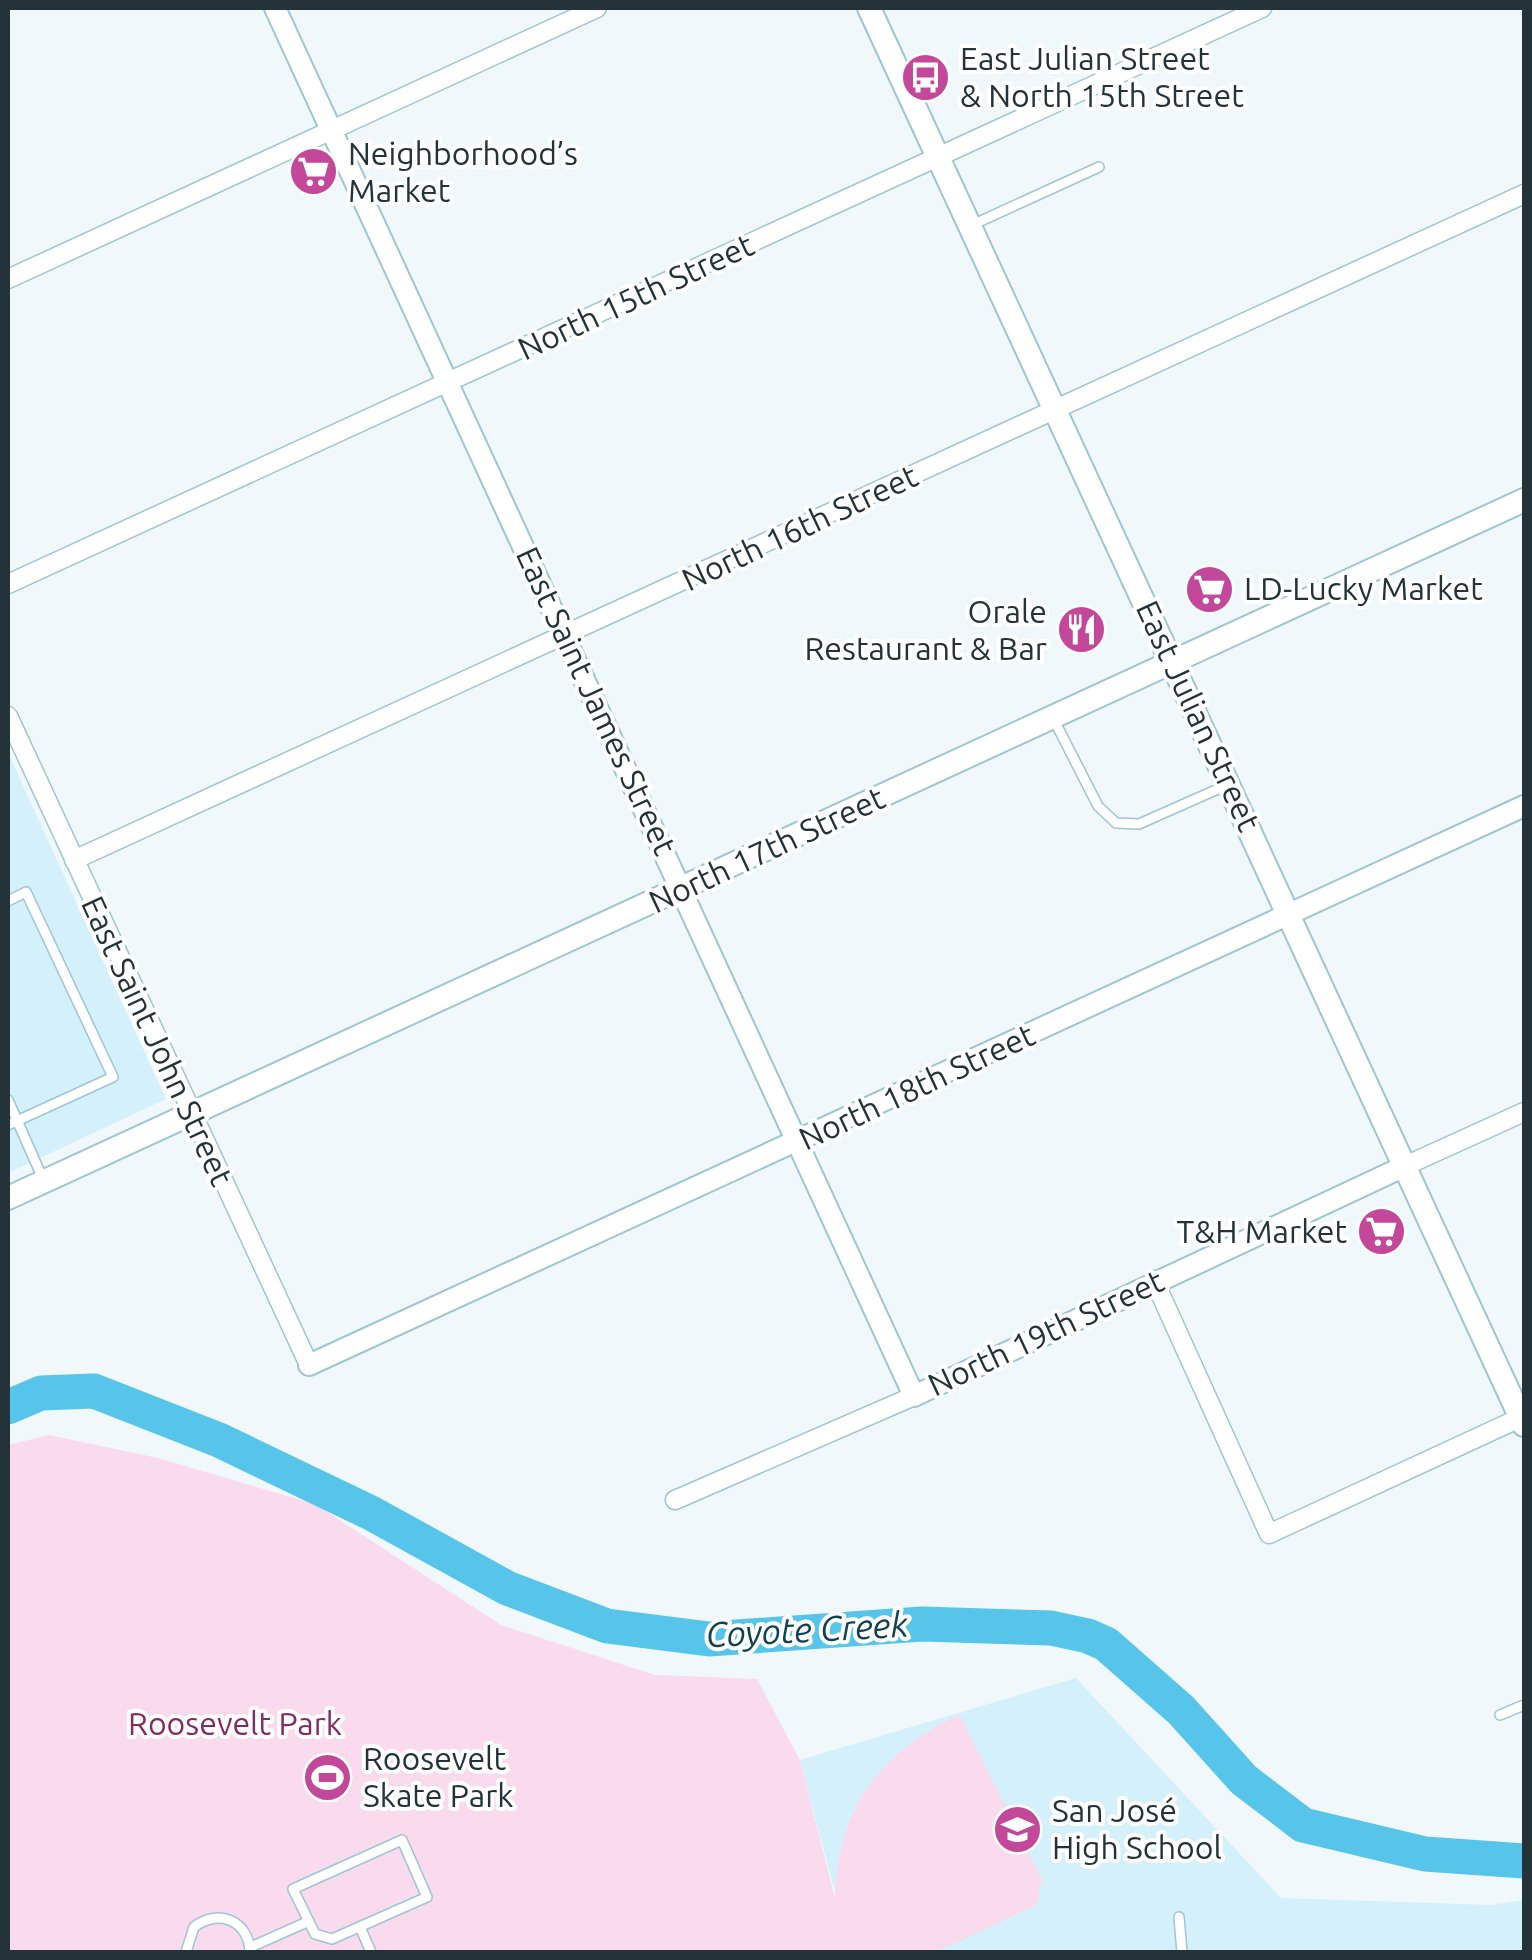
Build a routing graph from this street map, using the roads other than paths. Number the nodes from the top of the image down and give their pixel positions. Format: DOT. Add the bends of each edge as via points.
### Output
graph roads {
  1 [pos="275,8"];
  2 [pos="597,8"];
  3 [pos="869,8"];
  4 [pos="1262,8"];
  5 [pos="332,130"];
  6 [pos="938,157"];
  7 [pos="1098,167"];
  8 [pos="1524,194"];
  9 [pos="970,226"];
  10 [pos="8,278"];
  11 [pos="450,382"];
  12 [pos="1056,410"];
  13 [pos="1524,500"];
  14 [pos="8,584"];
  15 [pos="565,637"];
  16 [pos="1172,660"];
  17 [pos="8,716"];
  18 [pos="1052,716"];
  19 [pos="1229,784"];
  20 [pos="1524,806"];
  21 [pos="74,860"];
  22 [pos="682,890"];
  23 [pos="8,900"];
  24 [pos="1289,913"];
  25 [pos="8,1100"];
  26 [pos="1524,1112"];
  27 [pos="190,1114"];
  28 [pos="12,1123"];
  29 [pos="797,1144"];
  30 [pos="1405,1166"];
  31 [pos="44,1180"];
  32 [pos="8,1198"];
  33 [pos="1154,1280"];
  34 [pos="309,1365"];
  35 [pos="914,1396"];
  36 [pos="1523,1419"];
  37 [pos="675,1500"];
  38 [pos="1524,1705"];
  39 [pos="1500,1716"];
  40 [pos="1179,1917"];
  41 [pos="307,1922"];
  42 [pos="360,1927"];
  43 [pos="250,1950"];
  44 [pos="186,1952"];
  45 [pos="372,1952"];
  46 [pos="1182,1952"];
  1 -- 5 [label="street, East Saint James Street"];
  2 -- 5 [label="street"];
  3 -- 6 [label="main road, East Julian Street"];
  4 -- 6 [label="street, North 15th Street"];
  5 -- 10 [label="street"];
  5 -- 11 [label="street, East Saint James Street"];
  6 -- 9 [label="main road, East Julian Street"];
  6 -- 11 [label="street, North 15th Street"];
  7 -- 9 [label="lane"];
  8 -- 12 [label="street, North 16th Street"];
  9 -- 12 [label="main road, East Julian Street"];
  11 -- 14 [label="street, North 15th Street"];
  11 -- 15 [label="street, East Saint James Street"];
  12 -- 15 [label="street, North 16th Street"];
  12 -- 16 [label="main road, East Julian Street"];
  13 -- 16 [label="main road, North 17th Street"];
  15 -- 21 [label="street, North 16th Street"];
  15 -- 22 [label="street, East Saint James Street"];
  16 -- 18 [label="main road, North 17th Street"];
  16 -- 19 [label="main road, East Julian Street"];
  17 -- 21 [label="street, East Saint John Street"];
  18 -- 19 [label="lane" via="1098,806 1116,822 1139,824"];
  18 -- 22 [label="main road, North 17th Street"];
  19 -- 24 [label="main road, East Julian Street"];
  20 -- 24 [label="street, North 18th Street"];
  21 -- 27 [label="street, East Saint John Street"];
  22 -- 27 [label="main road, North 17th Street"];
  22 -- 29 [label="street, East Saint James Street"];
  23 -- 28 [label="lane" via="26,892 113,1077"];
  24 -- 29 [label="street, North 18th Street"];
  24 -- 30 [label="main road, East Julian Street"];
  25 -- 28 [label="lane"];
  26 -- 30 [label="street, North 19th Street"];
  27 -- 31 [label="main road, North 17th Street"];
  27 -- 34 [label="street, East Saint John Street"];
  28 -- 31 [label="lane"];
  29 -- 34 [label="street, North 18th Street"];
  29 -- 35 [label="street, East Saint James Street"];
  30 -- 33 [label="street, North 19th Street"];
  30 -- 36 [label="main road, East Julian Street"];
  31 -- 32 [label="main road, North 17th Street"];
  33 -- 35 [label="street, North 19th Street"];
  33 -- 36 [label="street" via="1269,1534"];
  35 -- 37 [label="street, North 19th Street"];
  38 -- 39 [label="lane"];
  40 -- 46 [label="lane"];
  41 -- 42 [label="lane" via="315,1934 332,1939"];
  41 -- 42 [label="lane" via="293,1889 402,1840 427,1898"];
  41 -- 43 [label="lane"];
  42 -- 45 [label="lane"];
  43 -- 44 [label="lane" via="234,1921 213,1917 194,1927"];
}
